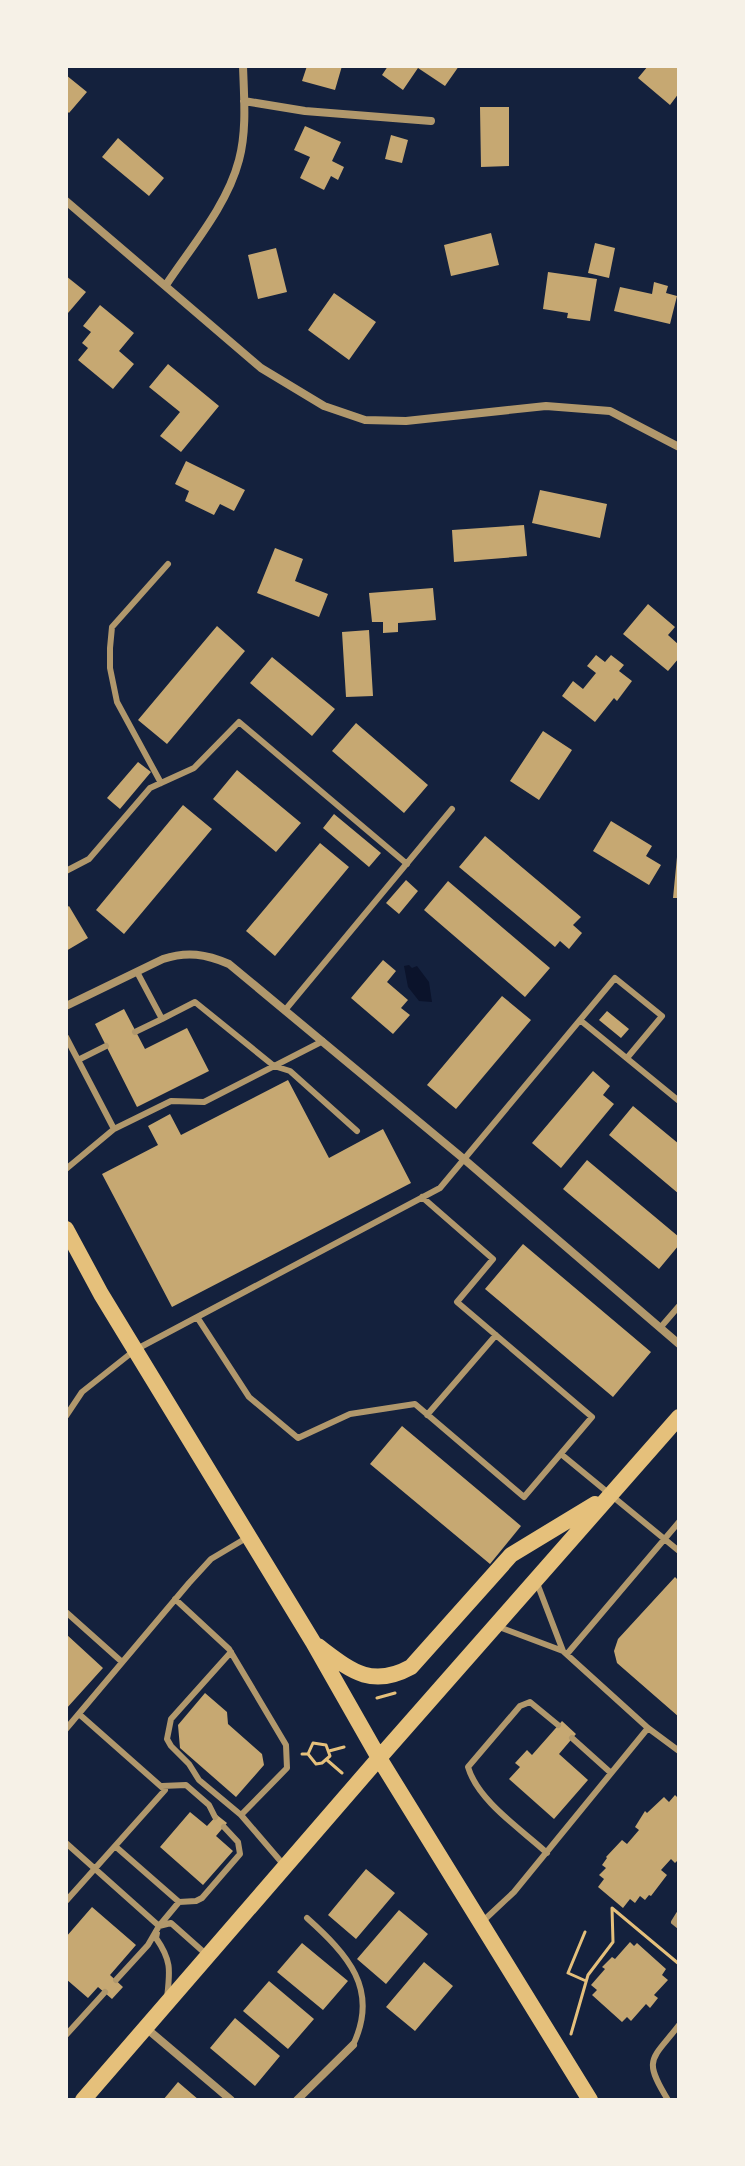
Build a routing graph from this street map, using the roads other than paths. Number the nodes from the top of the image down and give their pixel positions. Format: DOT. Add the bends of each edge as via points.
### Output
graph roads {
  1 [pos="243,66"];
  2 [pos="244,101"];
  3 [pos="431,121"];
  4 [pos="66,201"];
  5 [pos="166,285"];
  6 [pos="679,447"];
  7 [pos="168,564"];
  8 [pos="161,783"];
  9 [pos="452,809"];
  10 [pos="407,864"];
  11 [pos="66,871"];
  12 [pos="137,972"];
  13 [pos="66,1006"];
  14 [pos="286,1009"];
  15 [pos="162,1019"];
  16 [pos="580,1020"];
  17 [pos="135,1032"];
  18 [pos="66,1037"];
  19 [pos="323,1041"];
  20 [pos="106,1046"];
  21 [pos="627,1058"];
  22 [pos="78,1060"];
  23 [pos="274,1066"];
  24 [pos="679,1101"];
  25 [pos="114,1129"];
  26 [pos="357,1131"];
  27 [pos="465,1160"];
  28 [pos="66,1169"];
  29 [pos="422,1197"];
  30 [pos="66,1229"];
  31 [pos="679,1306"];
  32 [pos="197,1317"];
  33 [pos="660,1328"];
  34 [pos="496,1335"];
  35 [pos="679,1344"];
  36 [pos="135,1350"];
  37 [pos="427,1415"];
  38 [pos="66,1416"];
  39 [pos="679,1417"];
  40 [pos="561,1454"];
  41 [pos="610,1495"];
  42 [pos="679,1522"];
  43 [pos="248,1537"];
  44 [pos="664,1539"];
  45 [pos="679,1551"];
  46 [pos="536,1580"];
  47 [pos="175,1599"];
  48 [pos="66,1612"];
  49 [pos="495,1626"];
  50 [pos="313,1642"];
  51 [pos="231,1652"];
  52 [pos="565,1652"];
  53 [pos="122,1662"];
  54 [pos="79,1714"];
  55 [pos="558,1725"];
  56 [pos="648,1728"];
  57 [pos="66,1729"];
  58 [pos="572,1738"];
  59 [pos="679,1751"];
  60 [pos="379,1758"];
  61 [pos="611,1773"];
  62 [pos="160,1786"];
  63 [pos="241,1815"];
  64 [pos="215,1817"];
  65 [pos="224,1827"];
  66 [pos="66,1843"];
  67 [pos="115,1846"];
  68 [pos="547,1853"];
  69 [pos="286,1866"];
  70 [pos="95,1869"];
  71 [pos="66,1901"];
  72 [pos="179,1902"];
  73 [pos="679,1914"];
  74 [pos="307,1918"];
  75 [pos="482,1922"];
  76 [pos="159,1926"];
  77 [pos="679,1926"];
  78 [pos="208,1956"];
  79 [pos="116,1980"];
  80 [pos="105,1992"];
  81 [pos="166,2005"];
  82 [pos="679,2025"];
  83 [pos="145,2028"];
  84 [pos="66,2035"];
  85 [pos="353,2045"];
  86 [pos="83,2100"];
  87 [pos="231,2100"];
  88 [pos="297,2100"];
  89 [pos="590,2100"];
  90 [pos="668,2100"];
  1 -- 2 [label="street"];
  2 -- 3 [label="street"];
  2 -- 5 [label="street" via="238,162 222,201"];
  4 -- 5 [label="street"];
  5 -- 6 [label="street" via="261,368 324,406 365,420 406,421 546,406 610,411"];
  7 -- 8 [label="lane" via="112,627 110,648 117,702"];
  8 -- 10 [label="lane" via="194,768 239,722"];
  8 -- 11 [label="lane" via="150,788 89,859"];
  9 -- 10 [label="lane"];
  10 -- 14 [label="lane"];
  12 -- 13 [label="street"];
  12 -- 14 [label="street" via="177,954 201,954 229,964"];
  12 -- 15 [label="lane"];
  14 -- 19 [label="street"];
  15 -- 17 [label="lane"];
  15 -- 23 [label="lane" via="195,1002"];
  16 -- 21 [label="lane"];
  16 -- 21 [label="lane" via="615,978 662,1016"];
  16 -- 27 [label="lane"];
  18 -- 22 [label="lane"];
  19 -- 23 [label="lane"];
  19 -- 27 [label="street"];
  20 -- 22 [label="lane"];
  21 -- 24 [label="lane"];
  22 -- 25 [label="lane"];
  23 -- 25 [label="lane" via="204,1102 171,1101"];
  23 -- 26 [label="lane" via="290,1071"];
  25 -- 28 [label="lane"];
  27 -- 29 [label="lane" via="440,1188"];
  27 -- 33 [label="street"];
  29 -- 32 [label="lane"];
  29 -- 34 [label="lane" via="493,1259 457,1302"];
  30 -- 36 [label="main road"];
  31 -- 33 [label="lane"];
  32 -- 36 [label="lane"];
  32 -- 37 [label="lane" via="249,1397 298,1438 350,1414 415,1404"];
  33 -- 35 [label="street"];
  34 -- 37 [label="lane"];
  34 -- 40 [label="lane" via="592,1417"];
  36 -- 38 [label="lane" via="82,1392"];
  36 -- 43 [label="main road"];
  37 -- 40 [label="lane" via="524,1497"];
  39 -- 41 [label="main road"];
  40 -- 41 [label="lane"];
  41 -- 44 [label="lane"];
  41 -- 46 [label="main road"];
  41 -- 50 [label="main road" via="511,1555 411,1667 398,1674 362,1675"];
  42 -- 44 [label="lane"];
  43 -- 47 [label="lane" via="211,1559"];
  43 -- 50 [label="main road"];
  44 -- 45 [label="lane"];
  44 -- 52 [label="lane"];
  46 -- 49 [label="main road"];
  46 -- 52 [label="lane"];
  47 -- 51 [label="lane"];
  47 -- 53 [label="lane"];
  48 -- 53 [label="lane"];
  49 -- 52 [label="lane"];
  49 -- 60 [label="main road"];
  50 -- 60 [label="main road"];
  51 -- 63 [label="lane" via="286,1745 287,1768"];
  51 -- 63 [label="lane" via="171,1719 167,1739 199,1780"];
  52 -- 56 [label="lane"];
  53 -- 54 [label="lane"];
  54 -- 57 [label="lane"];
  54 -- 62 [label="lane"];
  55 -- 68 [label="lane" via="530,1702 520,1706 468,1767 481,1794"];
  56 -- 59 [label="lane"];
  56 -- 61 [label="lane"];
  58 -- 61 [label="lane"];
  60 -- 69 [label="main road"];
  60 -- 75 [label="main road"];
  61 -- 68 [label="lane"];
  62 -- 64 [label="lane" via="186,1785"];
  62 -- 67 [label="lane" via="165,1790"];
  63 -- 69 [label="lane"];
  65 -- 72 [label="lane" via="238,1842 240,1854 202,1898"];
  66 -- 70 [label="lane"];
  67 -- 70 [label="lane"];
  67 -- 72 [label="lane"];
  68 -- 75 [label="lane"];
  69 -- 78 [label="main road"];
  70 -- 71 [label="lane"];
  70 -- 76 [label="lane"];
  72 -- 76 [label="lane"];
  73 -- 77 [label="lane" via="674,1922"];
  74 -- 85 [label="lane" via="357,1972 365,2005"];
  75 -- 89 [label="main road"];
  76 -- 78 [label="lane" via="171,1923"];
  76 -- 79 [label="lane"];
  76 -- 81 [label="lane" via="156,1938 171,1969"];
  78 -- 81 [label="main road"];
  80 -- 84 [label="lane"];
  81 -- 83 [label="main road"];
  82 -- 90 [label="lane" via="651,2060"];
  83 -- 86 [label="main road"];
  83 -- 87 [label="street"];
  85 -- 88 [label="street"];
}
